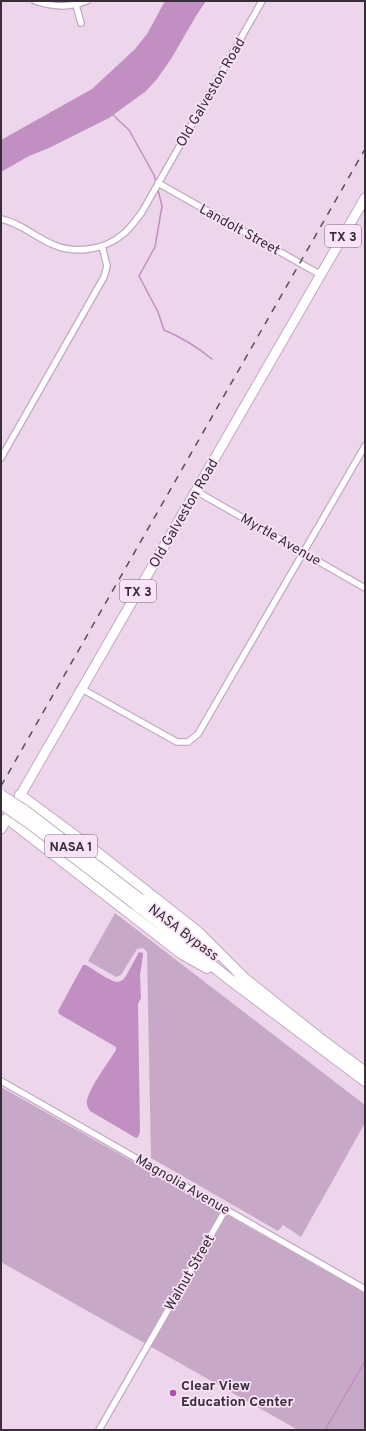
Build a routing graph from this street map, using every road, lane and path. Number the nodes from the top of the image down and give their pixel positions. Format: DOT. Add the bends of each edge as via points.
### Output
graph roads {
  1 [pos="35,1"];
  2 [pos="87,1"];
  3 [pos="262,1"];
  4 [pos="76,6"];
  5 [pos="81,23"];
  6 [pos="158,182"];
  7 [pos="365,198"];
  8 [pos="1,219"];
  9 [pos="102,246"];
  10 [pos="321,274"];
  11 [pos="365,446"];
  12 [pos="1,458"];
  13 [pos="196,491"];
  14 [pos="303,552"];
  15 [pos="365,588"];
  16 [pos="82,689"];
  17 [pos="1,795"];
  18 [pos="20,796"];
  19 [pos="1,804"];
  20 [pos="7,818"];
  21 [pos="1,829"];
  22 [pos="90,847"];
  23 [pos="76,872"];
  24 [pos="137,902"];
  25 [pos="243,977"];
  26 [pos="233,982"];
  27 [pos="365,1072"];
  28 [pos="1,1080"];
  29 [pos="365,1081"];
  30 [pos="226,1209"];
  31 [pos="365,1289"];
  32 [pos="98,1430"];
  1 -- 4 [label="street" via="51,6"];
  2 -- 4 [label="street"];
  3 -- 6 [label="street, Old Galveston Road"];
  4 -- 5 [label="street"];
  6 -- 9 [label="street, Old Galveston Road" via="132,225 122,236"];
  6 -- 10 [label="street, Landolt Street"];
  7 -- 10 [label="main road, Old Galveston Road / TX 3"];
  8 -- 9 [label="street, Old Galveston Road" via="13,222 64,248 81,250"];
  9 -- 12 [label="street" via="107,266 104,278"];
  10 -- 13 [label="main road, Old Galveston Road / TX 3"];
  11 -- 14 [label="street"];
  13 -- 14 [label="street, Myrtle Avenue"];
  13 -- 16 [label="main road, Old Galveston Road / TX 3"];
  14 -- 15 [label="street, Myrtle Avenue"];
  14 -- 16 [label="street" via="198,734 188,742 177,742"];
  16 -- 18 [label="main road, Old Galveston Road / TX 3"];
  17 -- 24 [label="highway, NASA Bypass / NASA 1, bridge" via="33,816"];
  18 -- 20 [label="main road, Old Galveston Road / TX 3"];
  18 -- 22 [label="highway"];
  19 -- 24 [label="highway, NASA Bypass / NASA 1, bridge"];
  20 -- 21 [label="main road, Old Galveston Road / TX 3"];
  20 -- 23 [label="highway"];
  22 -- 23 [label="highway" via="77,855 74,862"];
  22 -- 25 [label="highway" via="198,932"];
  23 -- 26 [label="highway" via="182,954"];
  24 -- 25 [label="highway, NASA Bypass / NASA 1"];
  24 -- 26 [label="highway, NASA Bypass / NASA 1"];
  25 -- 27 [label="highway, NASA Bypass / NASA 1"];
  26 -- 29 [label="highway, NASA Bypass / NASA 1"];
  28 -- 30 [label="street, Magnolia Avenue"];
  30 -- 31 [label="street, Magnolia Avenue"];
  30 -- 32 [label="street, Walnut Street"];
}
